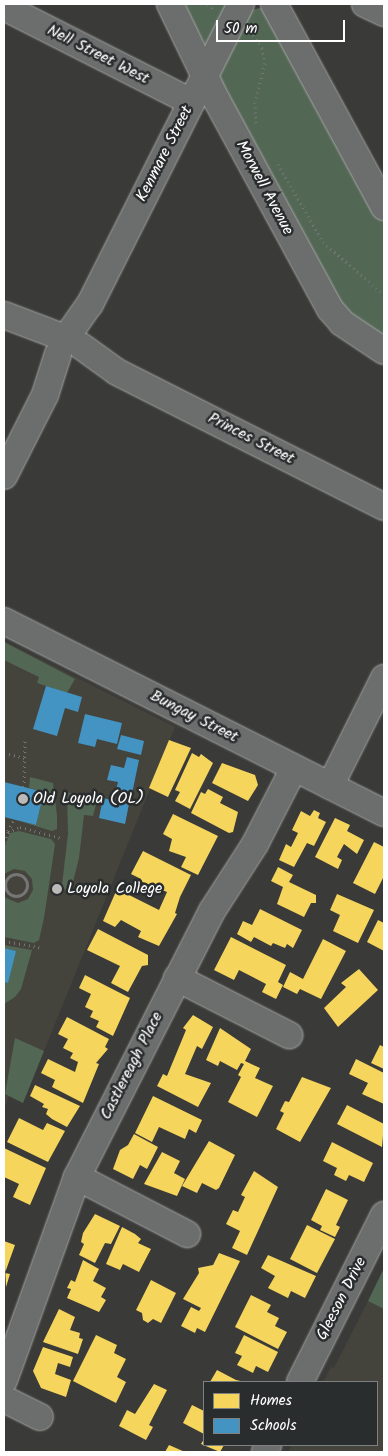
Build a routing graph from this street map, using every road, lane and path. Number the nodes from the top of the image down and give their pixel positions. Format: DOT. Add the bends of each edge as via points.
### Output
graph roads {
  1 [pos="170,4"];
  2 [pos="208,4"];
  3 [pos="274,4"];
  4 [pos="365,4"];
  5 [pos="4,7"];
  6 [pos="236,12"];
  7 [pos="384,13"];
  8 [pos="206,74"];
  9 [pos="191,102"];
  10 [pos="258,132"];
  11 [pos="273,157"];
  12 [pos="384,207"];
  13 [pos="384,295"];
  14 [pos="13,319"];
  15 [pos="69,347"];
  16 [pos="384,351"];
  17 [pos="4,476"];
  18 [pos="384,507"];
  19 [pos="4,621"];
  20 [pos="384,678"];
  21 [pos="25,739"];
  22 [pos="4,753"];
  23 [pos="26,758"];
  24 [pos="294,768"];
  25 [pos="330,786"];
  26 [pos="24,787"];
  27 [pos="384,813"];
  28 [pos="14,820"];
  29 [pos="8,832"];
  30 [pos="61,838"];
  31 [pos="4,842"];
  32 [pos="5,883"];
  33 [pos="4,941"];
  34 [pos="39,947"];
  35 [pos="177,978"];
  36 [pos="289,1035"];
  37 [pos="77,1177"];
  38 [pos="384,1215"];
  39 [pos="187,1234"];
  40 [pos="4,1380"];
  41 [pos="301,1381"];
  42 [pos="4,1398"];
  43 [pos="40,1418"];
  1 -- 8 [label="street, Morwell Avenue"];
  2 -- 6 [label="path"];
  3 -- 12 [label="street"];
  4 -- 7 [label="street"];
  5 -- 9 [label="street, Nell Street West"];
  6 -- 8 [label="street, Kenmare Street"];
  6 -- 10 [label="path" via="254,35 264,55 265,70 254,110"];
  8 -- 9 [label="street, Kenmare Street"];
  8 -- 16 [label="street, Morwell Avenue" via="330,309 342,322"];
  9 -- 15 [label="street, Kenmare Street"];
  11 -- 13 [label="path" via="323,242"];
  14 -- 15 [label="street, Princes Street"];
  15 -- 17 [label="street, Kenmare Street"];
  15 -- 18 [label="street, Princes Street"];
  19 -- 24 [label="street, Bungay Street"];
  20 -- 25 [label="street"];
  21 -- 23 [label="path"];
  22 -- 23 [label="path"];
  23 -- 26 [label="path"];
  24 -- 25 [label="street, Bungay Street"];
  24 -- 35 [label="street, Castlereagh Place" via="255,844 222,892"];
  25 -- 27 [label="street, Bungay Street"];
  28 -- 29 [label="path"];
  29 -- 30 [label="path" via="20,827"];
  29 -- 31 [label="path"];
  32 -- 32 [label="path" via="12,896 20,896 27,888 25,878 18,875 9,877"];
  33 -- 34 [label="path"];
  35 -- 36 [label="street"];
  35 -- 37 [label="street, Castlereagh Place"];
  37 -- 39 [label="street"];
  37 -- 40 [label="street, Castlereagh Place"];
  38 -- 41 [label="street, Gleeson Drive"];
  42 -- 43 [label="street"];
}
